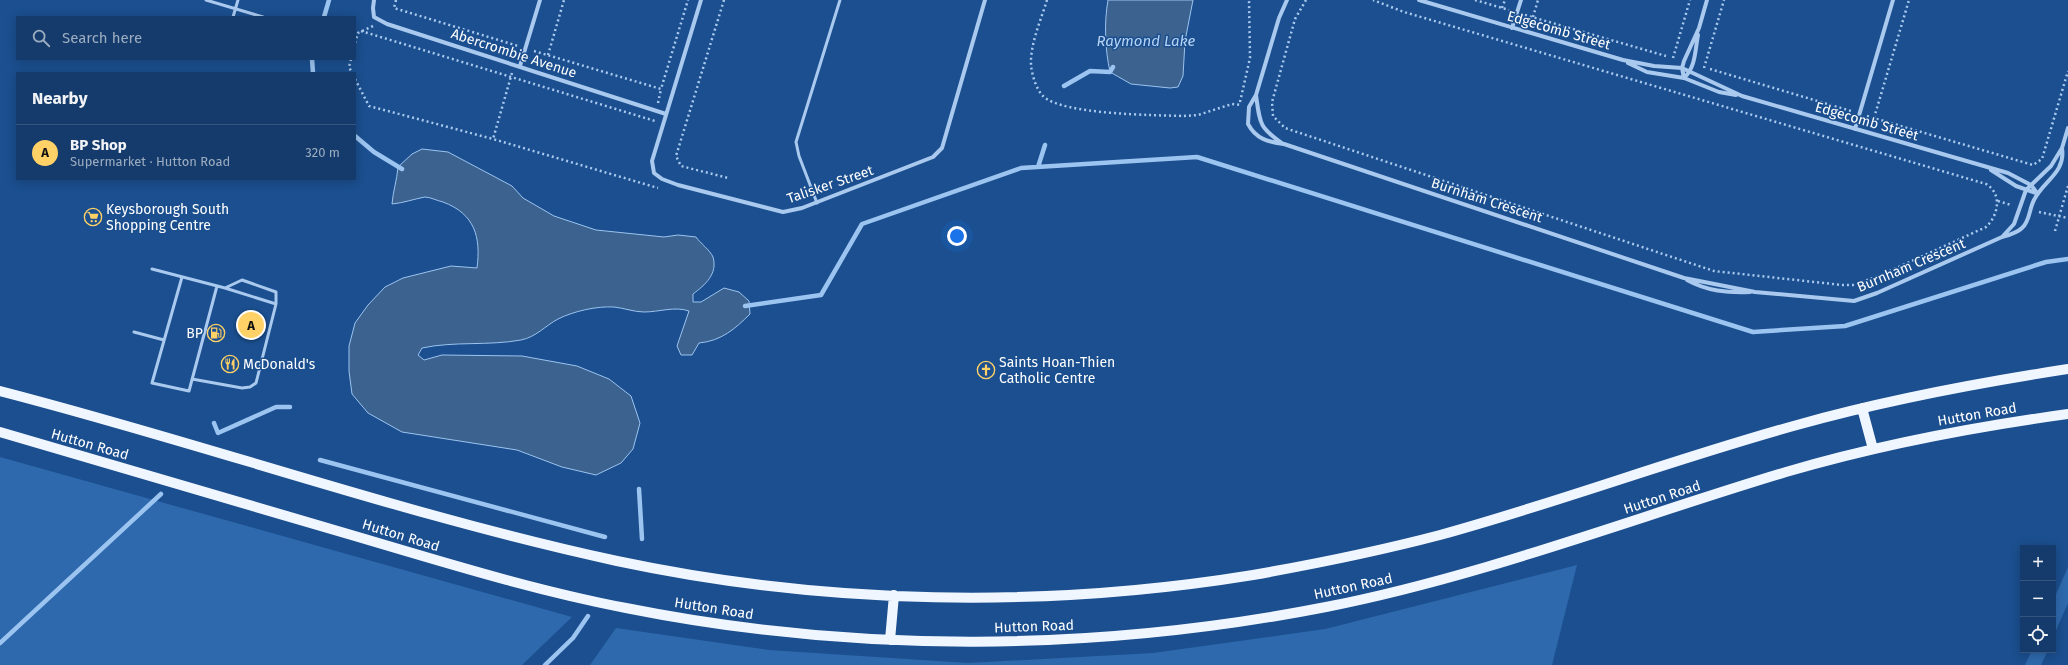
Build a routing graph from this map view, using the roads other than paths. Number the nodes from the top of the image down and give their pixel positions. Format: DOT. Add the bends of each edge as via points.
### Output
graph roads {
  1 [pos="206,0"];
  2 [pos="238,0"];
  3 [pos="374,0"];
  4 [pos="540,0"];
  5 [pos="701,0"];
  6 [pos="840,0"];
  7 [pos="985,0"];
  8 [pos="1287,0"];
  9 [pos="1419,0"];
  10 [pos="1521,0"];
  11 [pos="1707,0"];
  12 [pos="1893,0"];
  13 [pos="235,9"];
  14 [pos="233,16"];
  15 [pos="260,16"];
  16 [pos="1512,28"];
  17 [pos="1698,28"];
  18 [pos="1622,60"];
  19 [pos="520,66"];
  20 [pos="1682,68"];
  21 [pos="1691,72"];
  22 [pos="1684,78"];
  23 [pos="1256,95"];
  24 [pos="1742,96"];
  25 [pos="666,114"];
  26 [pos="2068,128"];
  27 [pos="1855,129"];
  28 [pos="1284,144"];
  29 [pos="2062,148"];
  30 [pos="1987,168"];
  31 [pos="2030,185"];
  32 [pos="2026,190"];
  33 [pos="2038,193"];
  34 [pos="817,202"];
  35 [pos="2002,237"];
  36 [pos="152,269"];
  37 [pos="182,278"];
  38 [pos="1684,278"];
  39 [pos="217,286"];
  40 [pos="225,288"];
  41 [pos="1755,292"];
  42 [pos="276,304"];
  43 [pos="134,332"];
  44 [pos="164,340"];
  45 [pos="2068,369"];
  46 [pos="192,379"];
  47 [pos="0,391"];
  48 [pos="1862,408"];
  49 [pos="2068,414"];
  50 [pos="0,432"];
  51 [pos="1873,450"];
  52 [pos="894,595"];
  53 [pos="890,640"];
  1 -- 13 [label="lane"];
  2 -- 13 [label="lane"];
  3 -- 19 [label="street, Abercrombie Avenue" via="373,13 380,22"];
  4 -- 19 [label="street"];
  5 -- 25 [label="street, Talisker Street"];
  6 -- 34 [label="lane" via="796,142"];
  7 -- 34 [label="street, Talisker Street" via="942,148 933,157"];
  8 -- 23 [label="street, Burnham Crescent" via="1279,18"];
  9 -- 16 [label="street, Edgecomb Street"];
  10 -- 16 [label="street"];
  11 -- 17 [label="street"];
  12 -- 27 [label="street"];
  13 -- 14 [label="lane"];
  13 -- 15 [label="lane"];
  16 -- 18 [label="street, Edgecomb Street"];
  17 -- 20 [label="street"];
  17 -- 21 [label="street"];
  18 -- 20 [label="street, Edgecomb Street"];
  18 -- 22 [label="street, Edgecomb Street" via="1647,72"];
  19 -- 25 [label="street, Abercrombie Avenue"];
  20 -- 21 [label="street, Edgecomb Street"];
  20 -- 22 [label="street"];
  21 -- 22 [label="street"];
  21 -- 24 [label="street, Edgecomb Street"];
  22 -- 24 [label="street, Edgecomb Street" via="1719,92"];
  23 -- 28 [label="street, Burnham Crescent" via="1263,128"];
  23 -- 28 [label="street, Burnham Crescent" via="1247,117 1252,131 1270,143"];
  24 -- 27 [label="street, Edgecomb Street"];
  25 -- 34 [label="street, Talisker Street" via="652,161 657,176 678,185 783,212"];
  26 -- 29 [label="street, Burnham Crescent"];
  27 -- 30 [label="street, Edgecomb Street"];
  28 -- 38 [label="street, Burnham Crescent"];
  29 -- 31 [label="street, Burnham Crescent" via="2051,166"];
  29 -- 33 [label="street, Burnham Crescent" via="2063,156 2058,171"];
  30 -- 31 [label="street, Edgecomb Street" via="2008,173"];
  30 -- 32 [label="street, Edgecomb Street"];
  31 -- 32 [label="street, Burnham Crescent"];
  31 -- 33 [label="street, Edgecomb Street"];
  32 -- 33 [label="street, Edgecomb Street"];
  32 -- 35 [label="street, Burnham Crescent" via="2014,224"];
  33 -- 35 [label="street, Burnham Crescent" via="2022,228"];
  35 -- 41 [label="street, Burnham Crescent" via="1854,301"];
  36 -- 37 [label="lane"];
  37 -- 39 [label="lane"];
  37 -- 44 [label="lane"];
  38 -- 41 [label="street, Burnham Crescent"];
  38 -- 41 [label="street, Burnham Crescent" via="1700,287 1716,291"];
  39 -- 40 [label="lane"];
  39 -- 46 [label="lane"];
  40 -- 42 [label="lane"];
  40 -- 42 [label="lane" via="242,280 260,285 276,292"];
  42 -- 46 [label="lane" via="256,383 242,388"];
  43 -- 44 [label="lane"];
  44 -- 46 [label="lane" via="152,383 189,391"];
  45 -- 48 [label="main road, Hutton Road"];
  47 -- 52 [label="main road, Hutton Road" via="562,548 672,571 738,581"];
  48 -- 51 [label="main road"];
  48 -- 52 [label="main road, Hutton Road" via="1788,427 1440,535 1315,563 1252,575 1139,590 1034,596"];
  49 -- 51 [label="main road, Hutton Road" via="1943,434"];
  50 -- 53 [label="main road, Hutton Road" via="476,572 579,599 744,628"];
  51 -- 53 [label="main road, Hutton Road" via="1737,487 1505,562 1434,582 1329,606 1210,626 1078,639 1001,642"];
  52 -- 53 [label="main road"];
}
